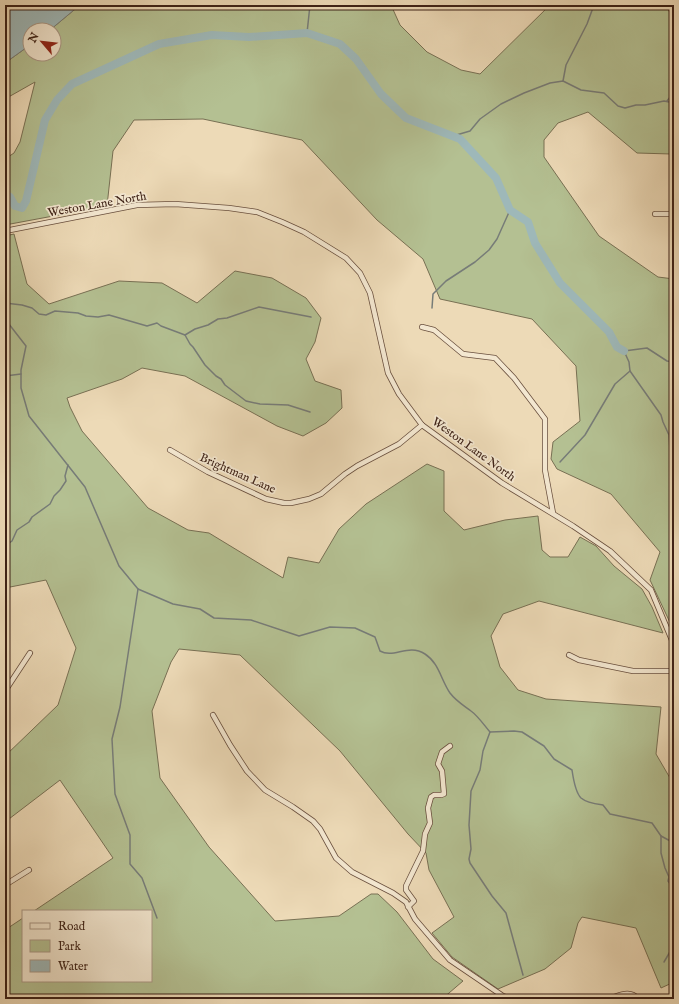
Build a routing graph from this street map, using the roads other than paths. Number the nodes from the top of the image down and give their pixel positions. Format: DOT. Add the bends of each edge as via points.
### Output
graph roads {
  1 [pos="655,214"];
  2 [pos="674,214"];
  3 [pos="5,231"];
  4 [pos="422,327"];
  5 [pos="422,425"];
  6 [pos="170,450"];
  7 [pos="553,513"];
  8 [pos="674,645"];
  9 [pos="30,653"];
  10 [pos="569,655"];
  11 [pos="674,668"];
  12 [pos="5,690"];
  13 [pos="213,715"];
  14 [pos="450,746"];
  15 [pos="29,870"];
  16 [pos="5,885"];
  17 [pos="408,907"];
  18 [pos="504,997"];
  19 [pos="512,999"];
  20 [pos="608,999"];
  21 [pos="638,999"];
  1 -- 2 [label="street"];
  3 -- 5 [label="street, Weston Lane North" via="137,205 175,204 257,212 304,232 346,258 360,273 370,293 388,373 399,394"];
  4 -- 7 [label="street" via="434,330 463,354 495,358 514,378 545,419 545,470"];
  5 -- 6 [label="street, Brightman Lane" via="399,444 345,474 321,494 291,503 262,497 208,472"];
  5 -- 7 [label="street, Weston Lane North" via="502,483"];
  7 -- 8 [label="street, Weston Lane North" via="610,551 651,590"];
  9 -- 12 [label="street"];
  10 -- 11 [label="street" via="579,660 633,671 670,671"];
  13 -- 17 [label="street" via="247,771 265,790 313,821 336,858 352,872 393,892 406,902"];
  14 -- 17 [label="street" via="442,752 438,764 442,771 444,794 431,797 428,808 430,823 425,834 423,851 406,886 414,901"];
  15 -- 16 [label="street"];
  17 -- 18 [label="street" via="450,960"];
  18 -- 19 [label="street"];
  20 -- 21 [label="street" via="629,993"];
}
